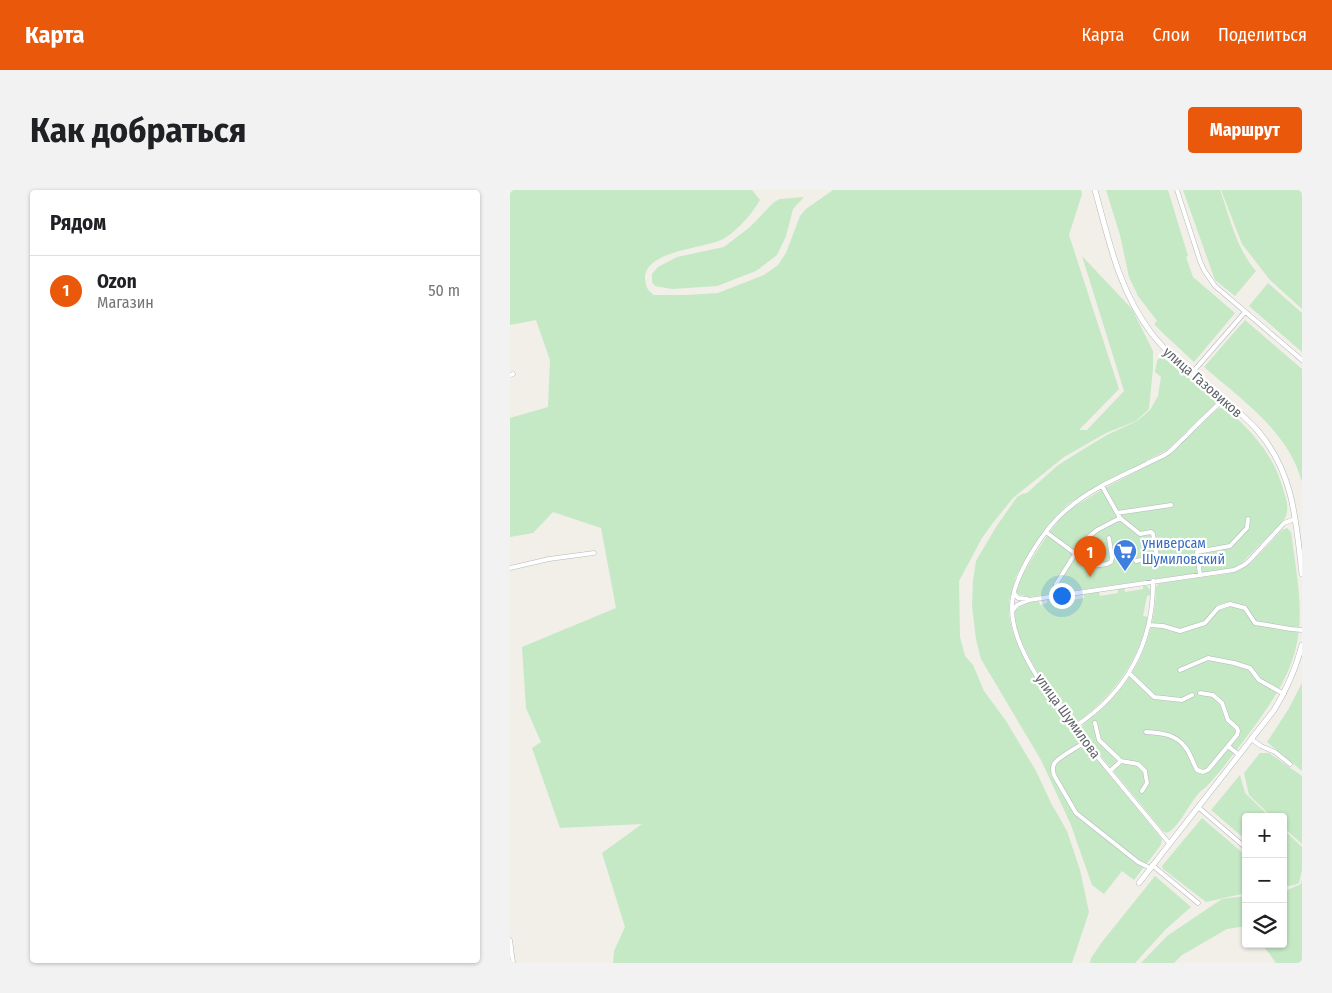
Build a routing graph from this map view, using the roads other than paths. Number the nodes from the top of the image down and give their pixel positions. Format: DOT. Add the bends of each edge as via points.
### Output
graph roads {
  1 [pos="1095,190"];
  2 [pos="1176,190"];
  3 [pos="1245,312"];
  4 [pos="1302,360"];
  5 [pos="1192,373"];
  6 [pos="1224,399"];
  7 [pos="1102,486"];
  8 [pos="1171,505"];
  9 [pos="1117,513"];
  10 [pos="1120,518"];
  11 [pos="1248,519"];
  12 [pos="1295,520"];
  13 [pos="1046,532"];
  14 [pos="1109,538"];
  15 [pos="594,553"];
  16 [pos="1075,554"];
  17 [pos="1136,561"];
  18 [pos="510,568"];
  19 [pos="1302,574"];
  20 [pos="1200,575"];
  21 [pos="1153,581"];
  22 [pos="1014,591"];
  23 [pos="1055,596"];
  24 [pos="1018,598"];
  25 [pos="1029,600"];
  26 [pos="1012,602"];
  27 [pos="1019,604"];
  28 [pos="1012,615"];
  29 [pos="1149,625"];
  30 [pos="1302,630"];
  31 [pos="1302,645"];
  32 [pos="1180,670"];
  33 [pos="1129,673"];
  34 [pos="1200,693"];
  35 [pos="1284,694"];
  36 [pos="1192,695"];
  37 [pos="1095,723"];
  38 [pos="1074,727"];
  39 [pos="1146,732"];
  40 [pos="1251,740"];
  41 [pos="1086,742"];
  42 [pos="1228,746"];
  43 [pos="1239,755"];
  44 [pos="1121,761"];
  45 [pos="1290,764"];
  46 [pos="1110,771"];
  47 [pos="1142,791"];
  48 [pos="1198,807"];
  49 [pos="1169,843"];
  50 [pos="1242,845"];
  51 [pos="1151,867"];
  52 [pos="1139,883"];
  53 [pos="1198,903"];
  54 [pos="510,940"];
  55 [pos="513,963"];
  1 -- 5 [label="street, улица Газовиков" via="1115,262 1129,298 1160,343"];
  2 -- 3 [label="street" via="1204,270 1215,286"];
  3 -- 4 [label="street"];
  3 -- 5 [label="street"];
  5 -- 6 [label="street, улица Газовиков"];
  6 -- 7 [label="street, улица Шумилова" via="1169,452"];
  6 -- 12 [label="street, улица Газовиков" via="1251,423 1273,451 1287,481"];
  7 -- 9 [label="street"];
  7 -- 13 [label="street, улица Шумилова" via="1070,506"];
  8 -- 9 [label="street"];
  9 -- 10 [label="street"];
  10 -- 16 [label="street" via="1091,535"];
  10 -- 17 [label="street" via="1140,534 1153,534 1157,557"];
  11 -- 20 [label="street" via="1247,528 1230,546 1197,552"];
  12 -- 19 [label="street, улица Газовиков"];
  12 -- 20 [label="street" via="1284,524 1239,568"];
  13 -- 16 [label="street"];
  13 -- 22 [label="street, улица Шумилова" via="1018,577"];
  14 -- 16 [label="street" via="1110,564 1092,566"];
  15 -- 18 [label="street"];
  16 -- 23 [label="street" via="1056,584"];
  20 -- 21 [label="street"];
  21 -- 23 [label="street"];
  21 -- 29 [label="street"];
  22 -- 24 [label="street"];
  22 -- 26 [label="street, улица Шумилова"];
  23 -- 25 [label="street"];
  24 -- 25 [label="street"];
  24 -- 26 [label="street"];
  25 -- 27 [label="street"];
  26 -- 27 [label="street"];
  26 -- 28 [label="street, улица Шумилова"];
  27 -- 28 [label="street"];
  28 -- 38 [label="street, улица Шумилова" via="1014,629 1030,663"];
  29 -- 30 [label="street" via="1180,631 1206,623 1218,608 1230,604 1245,608 1255,623"];
  29 -- 33 [label="street" via="1142,649"];
  31 -- 35 [label="street"];
  32 -- 35 [label="street" via="1208,658 1234,663 1250,668 1259,680"];
  33 -- 36 [label="street" via="1154,697 1182,700"];
  33 -- 38 [label="street" via="1104,704"];
  34 -- 42 [label="street" via="1213,695 1222,703 1228,720 1238,730"];
  35 -- 40 [label="street"];
  37 -- 44 [label="street" via="1099,740"];
  38 -- 41 [label="street, улица Шумилова"];
  39 -- 42 [label="street" via="1175,738 1186,748 1201,772 1210,769"];
  40 -- 43 [label="street"];
  40 -- 45 [label="street"];
  41 -- 46 [label="street, улица Шумилова"];
  41 -- 51 [label="street" via="1054,764 1055,777 1076,814 1138,862"];
  42 -- 43 [label="street"];
  43 -- 48 [label="street"];
  44 -- 46 [label="street"];
  44 -- 47 [label="street" via="1138,764 1145,771 1147,783"];
  46 -- 49 [label="street, улица Шумилова"];
  48 -- 49 [label="street"];
  48 -- 50 [label="street"];
  49 -- 51 [label="street"];
  51 -- 52 [label="street"];
  51 -- 53 [label="street"];
  54 -- 55 [label="street"];
}
